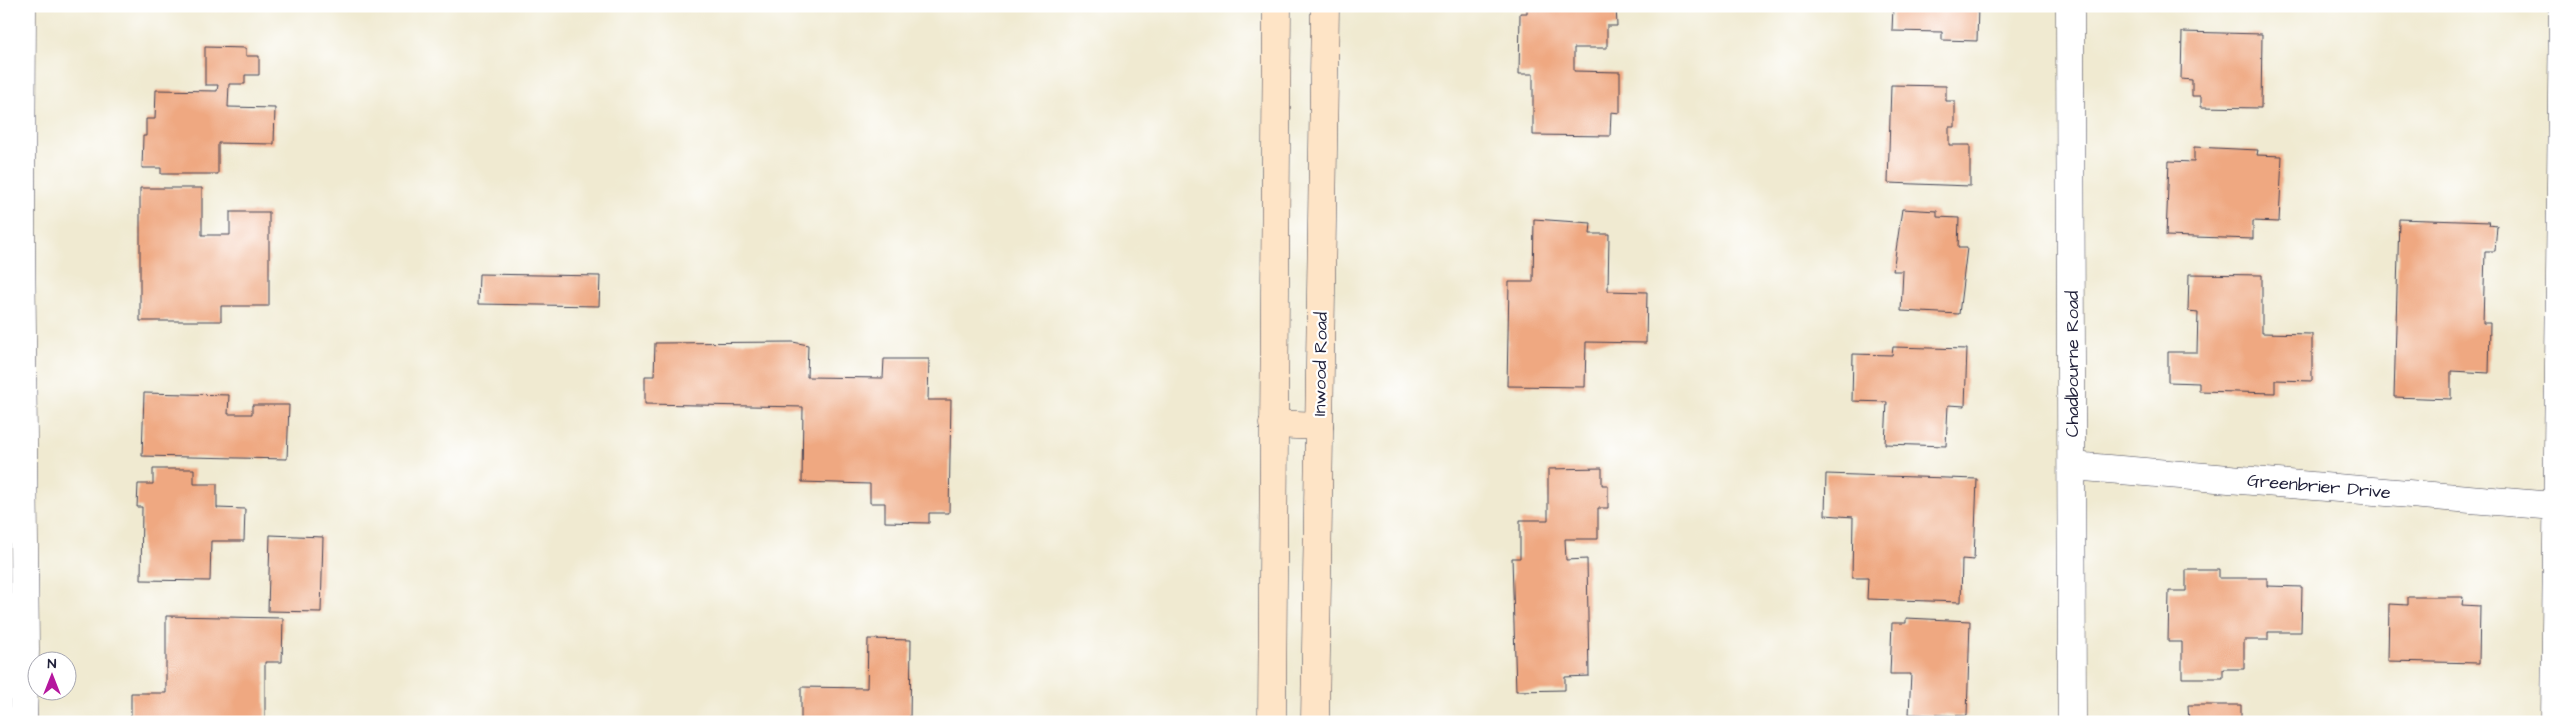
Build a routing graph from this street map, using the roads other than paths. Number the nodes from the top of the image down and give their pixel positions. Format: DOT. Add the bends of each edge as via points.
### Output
graph roads {
  1 [pos="22,6"];
  2 [pos="1277,6"];
  3 [pos="1325,6"];
  4 [pos="2070,6"];
  5 [pos="2563,6"];
  6 [pos="14,230"];
  7 [pos="1273,424"];
  8 [pos="1319,426"];
  9 [pos="2072,466"];
  10 [pos="2562,507"];
  11 [pos="23,722"];
  12 [pos="1272,722"];
  13 [pos="1315,722"];
  14 [pos="2072,722"];
  15 [pos="2555,722"];
  1 -- 6 [label="street"];
  2 -- 7 [label="main road"];
  3 -- 8 [label="main road, Inwood Road"];
  4 -- 9 [label="street, Chadbourne Road"];
  5 -- 10 [label="street"];
  6 -- 11 [label="street" via="25,650"];
  7 -- 8 [label="main road"];
  7 -- 12 [label="main road"];
  8 -- 13 [label="main road, Inwood Road"];
  9 -- 10 [label="street, Greenbrier Drive"];
  9 -- 14 [label="street, Chadbourne Road"];
  10 -- 15 [label="street"];
}
